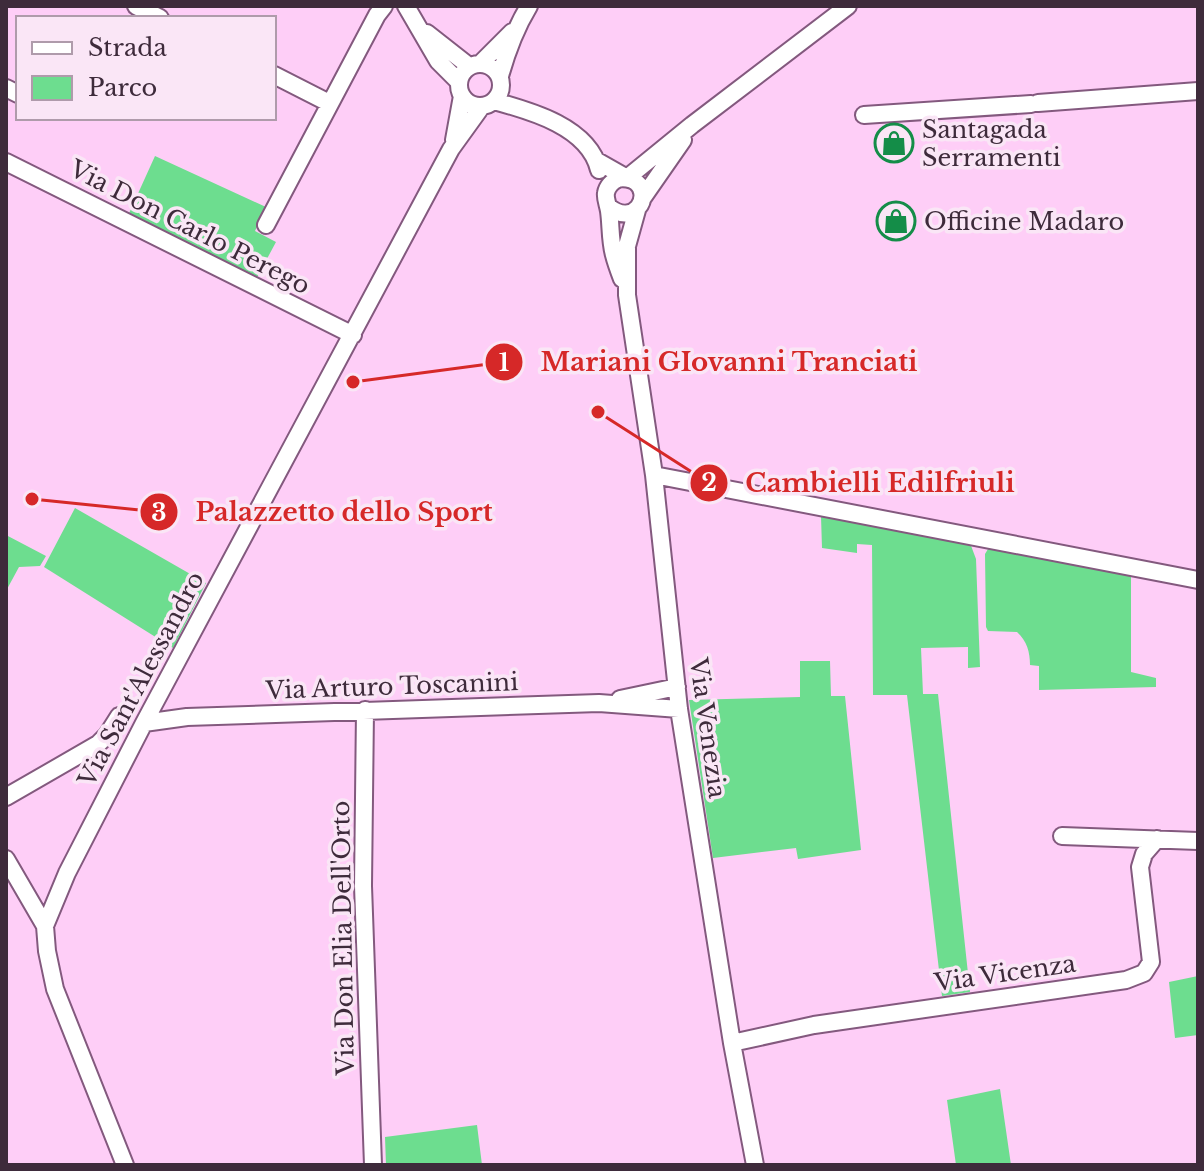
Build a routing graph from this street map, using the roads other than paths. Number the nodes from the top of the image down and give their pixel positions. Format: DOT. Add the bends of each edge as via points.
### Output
graph roads {
  1 [pos="136,6"];
  2 [pos="384,6"];
  3 [pos="529,6"];
  4 [pos="848,6"];
  5 [pos="408,10"];
  6 [pos="156,16"];
  7 [pos="516,28"];
  8 [pos="475,65"];
  9 [pos="276,76"];
  10 [pos="460,89"];
  11 [pos="1198,91"];
  12 [pos="494,94"];
  13 [pos="329,103"];
  14 [pos="864,115"];
  15 [pos="692,125"];
  16 [pos="451,149"];
  17 [pos="597,161"];
  18 [pos="6,162"];
  19 [pos="627,178"];
  20 [pos="607,201"];
  21 [pos="640,204"];
  22 [pos="266,225"];
  23 [pos="627,295"];
  24 [pos="353,335"];
  25 [pos="654,475"];
  26 [pos="1198,580"];
  27 [pos="677,687"];
  28 [pos="156,702"];
  29 [pos="599,703"];
  30 [pos="679,709"];
  31 [pos="365,710"];
  32 [pos="119,716"];
  33 [pos="187,717"];
  34 [pos="144,723"];
  35 [pos="6,797"];
  36 [pos="1062,836"];
  37 [pos="1157,839"];
  38 [pos="1198,841"];
  39 [pos="6,859"];
  40 [pos="45,926"];
  41 [pos="732,1043"];
  42 [pos="125,1165"];
  43 [pos="373,1165"];
  44 [pos="755,1165"];
  1 -- 6 [label="street"];
  2 -- 13 [label="street"];
  3 -- 7 [label="street"];
  4 -- 15 [label="street"];
  5 -- 8 [label="street" via="433,38"];
  5 -- 10 [label="street"];
  7 -- 8 [label="street"];
  7 -- 12 [label="street, Via Sant'Alessandro"];
  8 -- 10 [label="street" via="460,76"];
  8 -- 12 [label="street" via="492,67"];
  9 -- 13 [label="street"];
  10 -- 12 [label="street" via="470,104"];
  10 -- 16 [label="street, Via Sant'Alessandro"];
  11 -- 14 [label="street"];
  12 -- 16 [label="street, Via Sant'Alessandro"];
  12 -- 17 [label="street" via="571,132"];
  13 -- 22 [label="street"];
  15 -- 19 [label="street"];
  15 -- 21 [label="street, Via Venezia"];
  16 -- 24 [label="street, Via Sant'Alessandro"];
  17 -- 19 [label="street"];
  17 -- 20 [label="street, Via Venezia"];
  18 -- 24 [label="street, Via Don Carlo Perego"];
  19 -- 20 [label="street" via="609,185"];
  19 -- 21 [label="street" via="641,190"];
  20 -- 21 [label="street" via="617,214 628,215"];
  20 -- 23 [label="street, Via Venezia" via="613,253"];
  21 -- 23 [label="street, Via Venezia" via="627,246"];
  23 -- 25 [label="street, Via Venezia"];
  24 -- 28 [label="street, Via Sant'Alessandro"];
  25 -- 26 [label="street"];
  25 -- 27 [label="street, Via Venezia"];
  27 -- 29 [label="street"];
  27 -- 30 [label="street, Via Venezia"];
  28 -- 33 [label="street, Via Arturo Toscanini"];
  28 -- 34 [label="street, Via Sant'Alessandro"];
  29 -- 30 [label="street"];
  29 -- 31 [label="street, Via Arturo Toscanini"];
  30 -- 41 [label="street, Via Venezia"];
  31 -- 33 [label="street, Via Arturo Toscanini"];
  31 -- 43 [label="street, Via Don Elia Dell'Orto" via="363,886"];
  32 -- 35 [label="street" via="98,744"];
  33 -- 34 [label="street, Via Arturo Toscanini"];
  34 -- 40 [label="street, Via Sant'Alessandro"];
  36 -- 37 [label="street"];
  37 -- 38 [label="street"];
  37 -- 41 [label="street, Via Vicenza" via="1140,867 1151,962 1144,973"];
  39 -- 40 [label="street"];
  40 -- 42 [label="street, Via Sant'Alessandro" via="57,996"];
  41 -- 44 [label="street, Via Venezia"];
}
